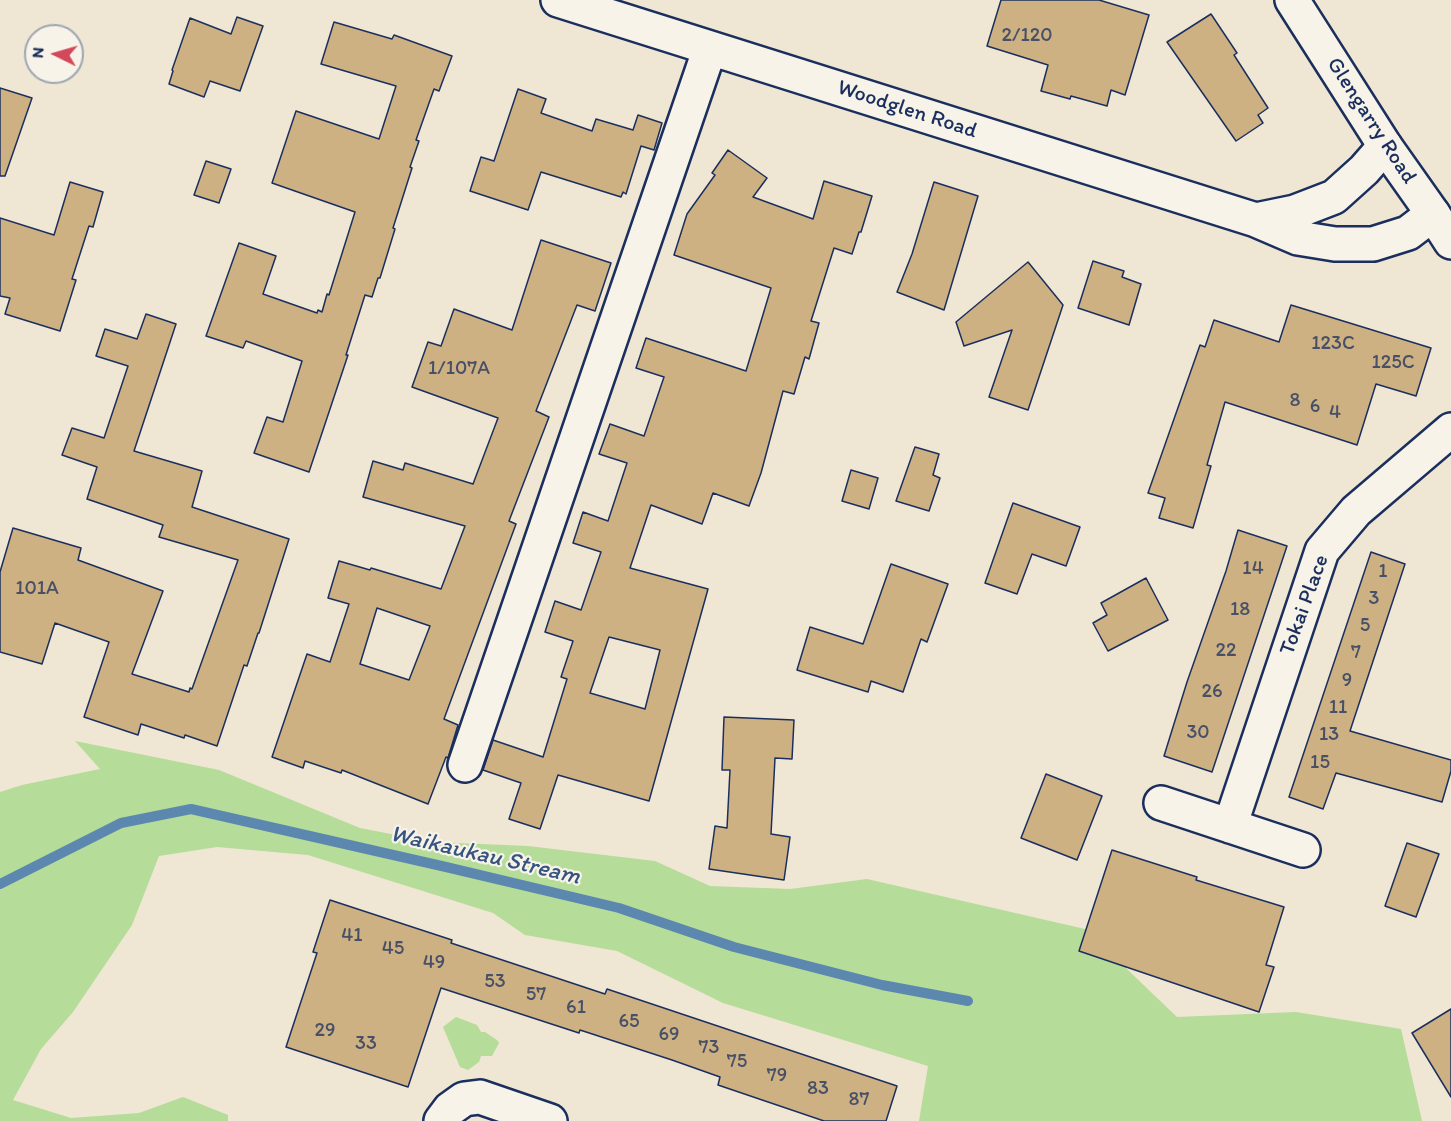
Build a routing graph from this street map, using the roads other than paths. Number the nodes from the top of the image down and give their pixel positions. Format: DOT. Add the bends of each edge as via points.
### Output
graph roads {
  1 [pos="558,0"];
  2 [pos="1292,0"];
  3 [pos="710,48"];
  4 [pos="1385,146"];
  5 [pos="1433,214"];
  6 [pos="1256,220"];
  7 [pos="1451,242"];
  8 [pos="1451,430"];
  9 [pos="465,765"];
  10 [pos="1161,803"];
  11 [pos="1230,826"];
  12 [pos="1303,850"];
  13 [pos="441,1121"];
  14 [pos="550,1121"];
  1 -- 3 [label="street, Woodglen Road"];
  2 -- 4 [label="street, Glengarry Road"];
  3 -- 6 [label="street, Woodglen Road"];
  3 -- 9 [label="street"];
  4 -- 5 [label="street, Glengarry Road"];
  4 -- 6 [label="street, Woodglen Road" via="1334,197 1295,212"];
  5 -- 6 [label="street, Woodglen Road" via="1408,233 1373,244 1298,238"];
  5 -- 7 [label="street, Glengarry Road"];
  8 -- 11 [label="street, Tokai Place" via="1356,511 1322,551"];
  10 -- 11 [label="street"];
  11 -- 12 [label="street"];
  13 -- 14 [label="street" via="464,1099 480,1098"];
}
